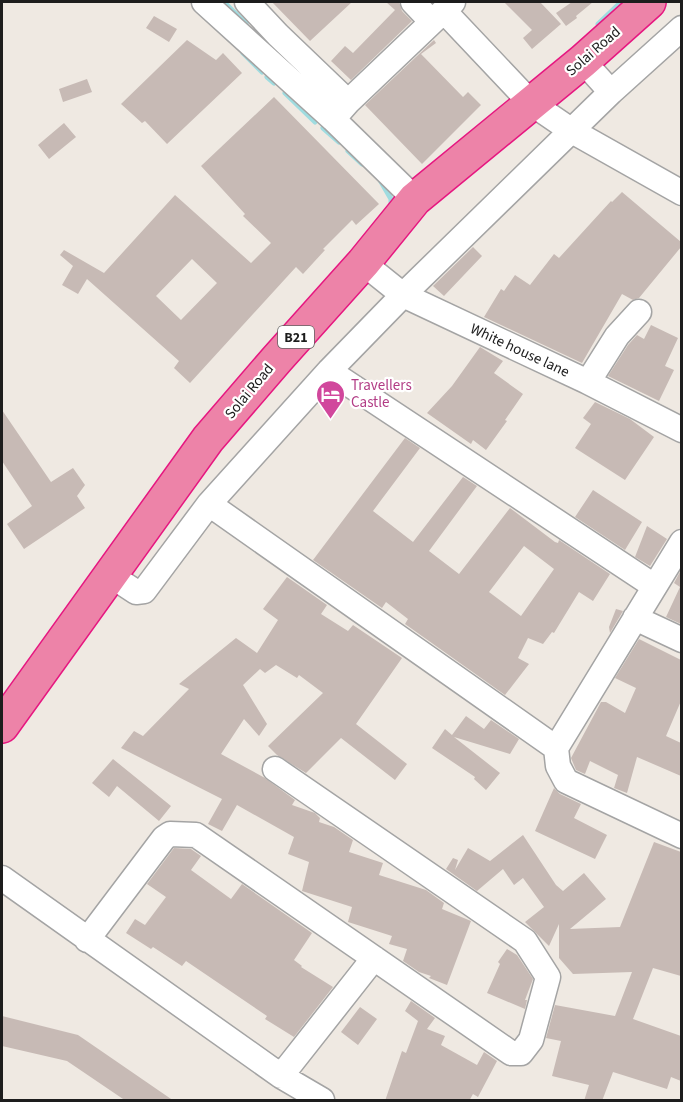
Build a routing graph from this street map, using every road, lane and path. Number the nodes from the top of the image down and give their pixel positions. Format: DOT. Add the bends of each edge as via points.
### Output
graph roads {
  1 [pos="204,2"];
  2 [pos="247,2"];
  3 [pos="413,2"];
  4 [pos="649,2"];
  5 [pos="443,12"];
  6 [pos="681,28"];
  7 [pos="583,61"];
  8 [pos="611,92"];
  9 [pos="531,103"];
  10 [pos="340,111"];
  11 [pos="572,131"];
  12 [pos="681,193"];
  13 [pos="415,199"];
  14 [pos="363,263"];
  15 [pos="403,295"];
  16 [pos="639,312"];
  17 [pos="329,371"];
  18 [pos="588,382"];
  19 [pos="681,430"];
  20 [pos="209,504"];
  21 [pos="681,542"];
  22 [pos="110,574"];
  23 [pos="654,586"];
  24 [pos="635,618"];
  25 [pos="681,640"];
  26 [pos="2,726"];
  27 [pos="556,748"];
  28 [pos="275,769"];
  29 [pos="681,836"];
  30 [pos="2,878"];
  31 [pos="87,940"];
  32 [pos="374,958"];
  33 [pos="281,1076"];
  34 [pos="322,1101"];
  1 -- 10 [label="street"];
  2 -- 10 [label="street"];
  3 -- 5 [label="street"];
  4 -- 7 [label="highway, Solai Road / B21"];
  5 -- 9 [label="street"];
  5 -- 10 [label="street"];
  6 -- 8 [label="street"];
  7 -- 8 [label="street"];
  7 -- 9 [label="highway, Solai Road / B21"];
  8 -- 11 [label="street"];
  9 -- 11 [label="street"];
  9 -- 13 [label="highway, Solai Road / B21"];
  10 -- 13 [label="street"];
  11 -- 12 [label="street"];
  11 -- 15 [label="street"];
  13 -- 14 [label="highway, Solai Road / B21"];
  14 -- 15 [label="street, White house lane"];
  14 -- 22 [label="highway, Solai Road / B21" via="208,439"];
  15 -- 17 [label="street"];
  15 -- 18 [label="street, White house lane"];
  16 -- 18 [label="street" via="617,336"];
  17 -- 20 [label="street"];
  17 -- 23 [label="street"];
  18 -- 19 [label="street, White house lane"];
  20 -- 22 [label="street" via="144,591 136,592"];
  20 -- 27 [label="street"];
  21 -- 23 [label="street"];
  22 -- 26 [label="highway, Solai Road / B21"];
  23 -- 24 [label="street"];
  24 -- 25 [label="street"];
  24 -- 27 [label="street"];
  27 -- 29 [label="street" via="558,766 566,781"];
  28 -- 32 [label="street" via="525,941 548,977 531,1040 521,1053 511,1053"];
  30 -- 31 [label="street"];
  31 -- 32 [label="street" via="164,838 181,833 196,835"];
  31 -- 33 [label="street"];
  32 -- 33 [label="street"];
  33 -- 34 [label="street"];
}
